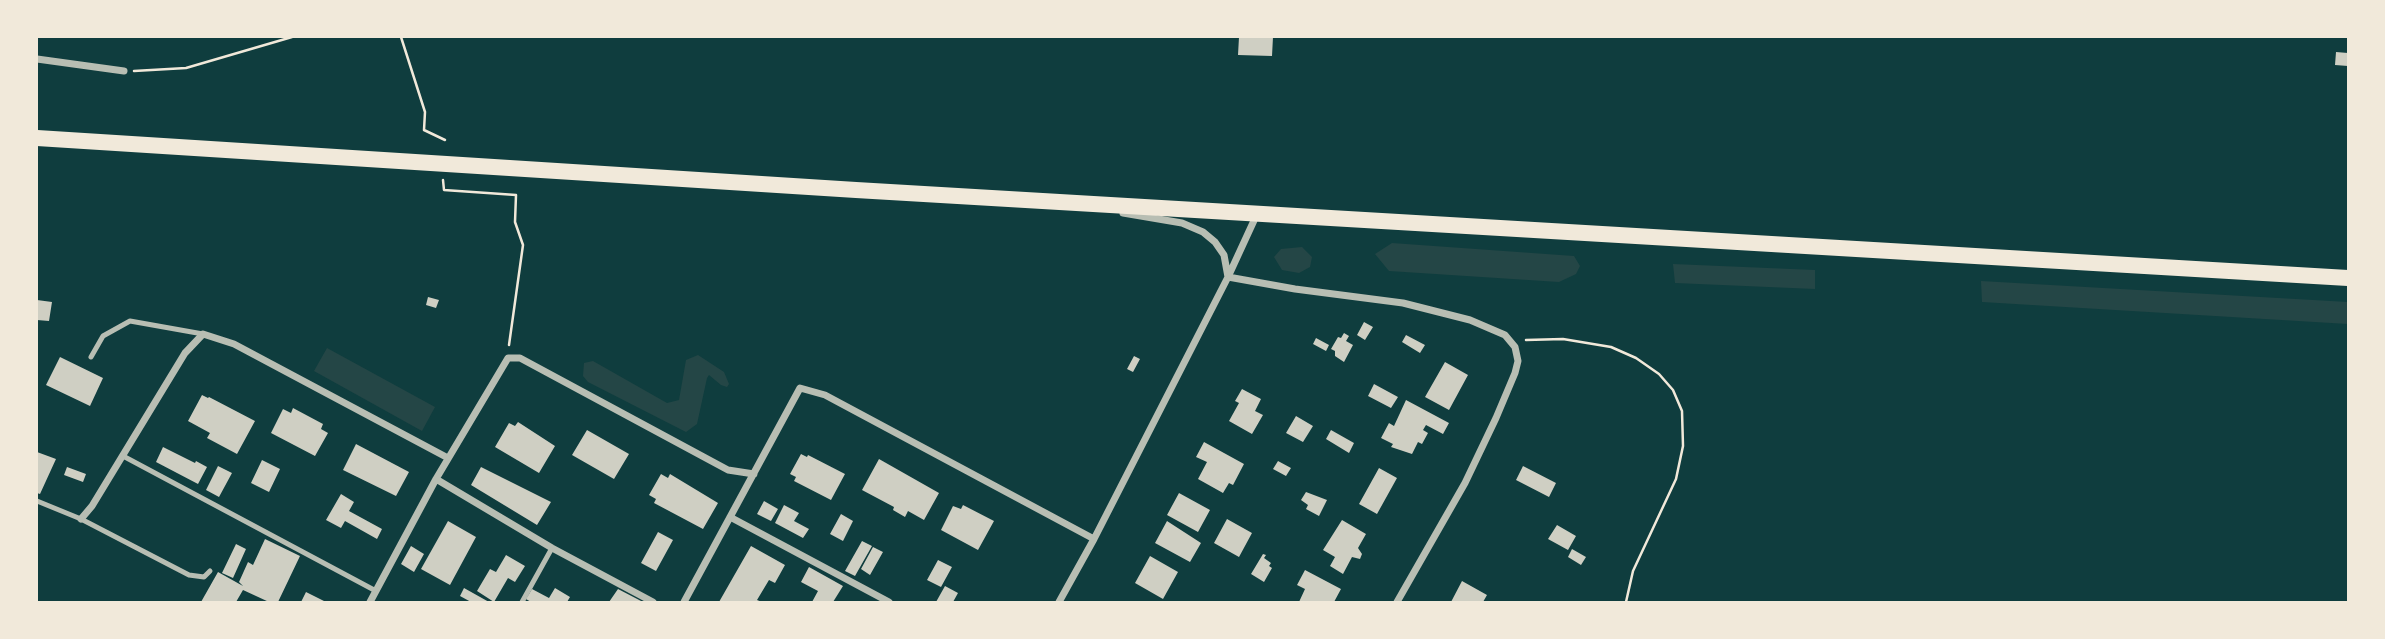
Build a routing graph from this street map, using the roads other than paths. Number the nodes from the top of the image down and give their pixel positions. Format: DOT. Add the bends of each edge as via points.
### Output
graph roads {
  1 [pos="37,59"];
  2 [pos="124,71"];
  3 [pos="37,138"];
  4 [pos="1065,203"];
  5 [pos="1257,214"];
  6 [pos="1228,277"];
  7 [pos="2348,278"];
  8 [pos="203,334"];
  9 [pos="92,357"];
  10 [pos="122,456"];
  11 [pos="448,458"];
  12 [pos="754,474"];
  13 [pos="436,479"];
  14 [pos="37,501"];
  15 [pos="730,517"];
  16 [pos="81,519"];
  17 [pos="1094,539"];
  18 [pos="552,548"];
  19 [pos="210,571"];
  20 [pos="376,591"];
  21 [pos="370,602"];
  22 [pos="522,602"];
  23 [pos="653,602"];
  24 [pos="684,602"];
  25 [pos="889,602"];
  26 [pos="1059,602"];
  27 [pos="1398,602"];
  1 -- 2 [label="street"];
  3 -- 4 [label="highway"];
  4 -- 5 [label="highway"];
  4 -- 6 [label="street" via="1182,223 1203,232 1224,256"];
  5 -- 6 [label="street"];
  5 -- 7 [label="highway"];
  6 -- 17 [label="street"];
  6 -- 27 [label="street" via="1403,303 1470,320 1505,335 1515,347 1515,373 1465,483"];
  8 -- 9 [label="lane" via="131,321 103,336"];
  8 -- 10 [label="street" via="185,353"];
  8 -- 11 [label="street" via="234,344"];
  10 -- 16 [label="street"];
  10 -- 20 [label="lane"];
  11 -- 12 [label="street" via="508,358 520,358 728,470"];
  11 -- 13 [label="street"];
  12 -- 15 [label="street"];
  12 -- 17 [label="street" via="800,388 825,395"];
  13 -- 18 [label="street"];
  13 -- 20 [label="street"];
  14 -- 16 [label="lane"];
  15 -- 24 [label="street"];
  15 -- 25 [label="street"];
  16 -- 19 [label="lane" via="189,575 204,577"];
  17 -- 26 [label="street"];
  18 -- 22 [label="lane"];
  18 -- 23 [label="street"];
  20 -- 21 [label="street"];
}
